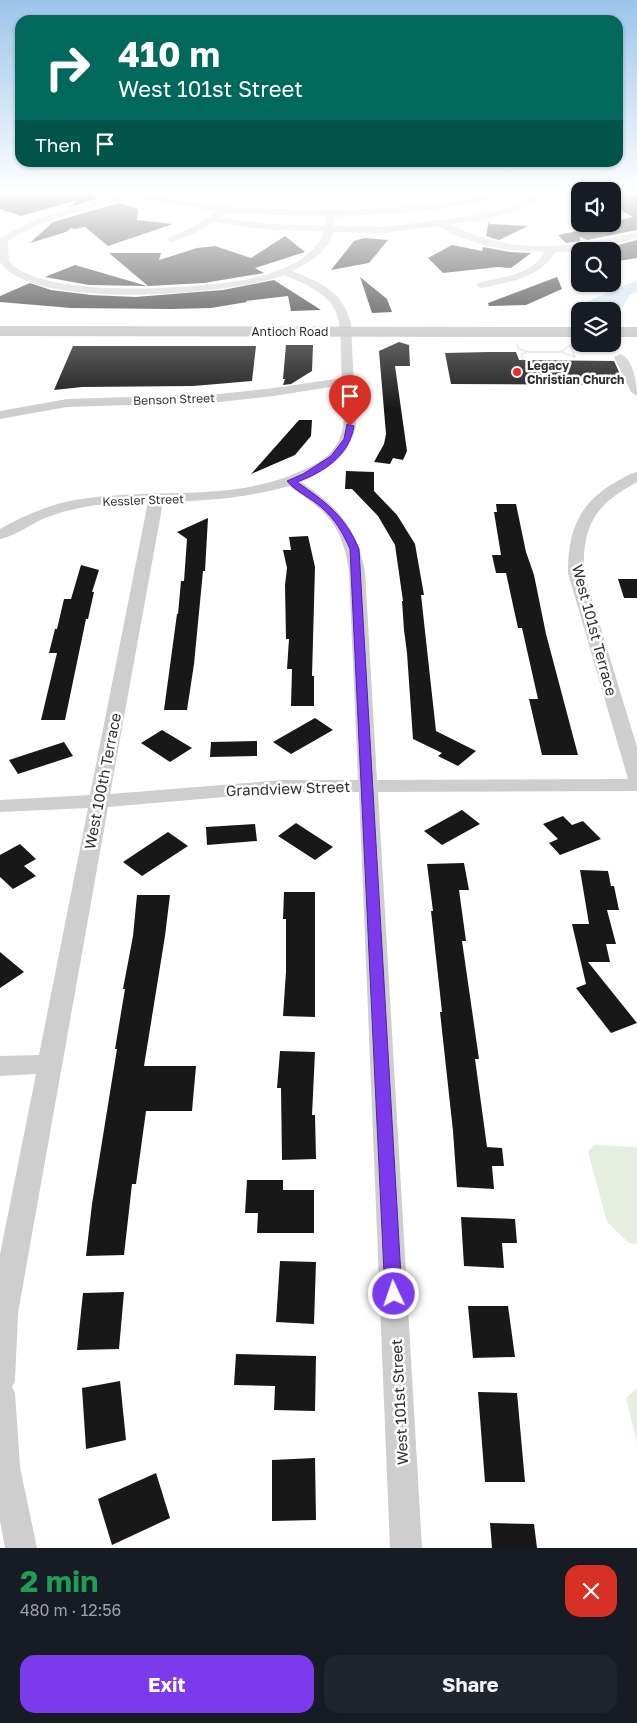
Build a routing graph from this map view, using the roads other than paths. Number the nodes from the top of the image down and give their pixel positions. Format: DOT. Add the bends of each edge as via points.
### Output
graph roads {
  1 [pos="8,264"];
  2 [pos="297,264"];
  3 [pos="541,264"];
  4 [pos="283,271"];
  5 [pos="20,274"];
  6 [pos="7,278"];
  7 [pos="481,285"];
  8 [pos="0,331"];
  9 [pos="346,331"];
  10 [pos="571,332"];
  11 [pos="621,332"];
  12 [pos="637,332"];
  13 [pos="620,357"];
  14 [pos="348,380"];
  15 [pos="637,392"];
  16 [pos="0,415"];
  17 [pos="637,476"];
  18 [pos="291,481"];
  19 [pos="156,499"];
  20 [pos="0,535"];
  21 [pos="637,778"];
  22 [pos="637,785"];
  23 [pos="368,786"];
  24 [pos="98,801"];
  25 [pos="0,806"];
  26 [pos="49,1064"];
  27 [pos="0,1066"];
  28 [pos="0,1382"];
  29 [pos="0,1393"];
  30 [pos="21,1548"];
  31 [pos="406,1548"];
  1 -- 5 [label="street"];
  2 -- 4 [label="street"];
  3 -- 7 [label="street" via="516,277"];
  4 -- 5 [label="street" via="259,280 220,287 159,291 79,289"];
  4 -- 9 [label="street" via="321,288 337,301 343,310"];
  5 -- 6 [label="street"];
  8 -- 9 [label="main road, Antioch Road"];
  9 -- 10 [label="main road, Antioch Road"];
  9 -- 14 [label="street"];
  11 -- 12 [label="main road"];
  13 -- 15 [label="street"];
  14 -- 16 [label="street, Benson Street" via="243,396 68,403"];
  14 -- 18 [label="street" via="350,426 343,448 323,466"];
  17 -- 21 [label="street, West 101st Terrace" via="614,488 596,503 584,518 574,552 576,573"];
  18 -- 19 [label="street, Kessler Street" via="224,497"];
  18 -- 23 [label="street, West 101st Street" via="337,518 355,549"];
  19 -- 20 [label="street, Kessler Street" via="105,500 53,509"];
  19 -- 24 [label="street, West 100th Terrace"];
  22 -- 23 [label="street, Grandview Street"];
  23 -- 24 [label="street, Grandview Street" via="273,787"];
  23 -- 31 [label="street, West 101st Street"];
  24 -- 25 [label="street, Grandview Street"];
  24 -- 26 [label="street, West 100th Terrace"];
  26 -- 27 [label="street"];
  26 -- 28 [label="street, West 100th Terrace" via="4,1313"];
  29 -- 30 [label="street" via="4,1467"];
}
